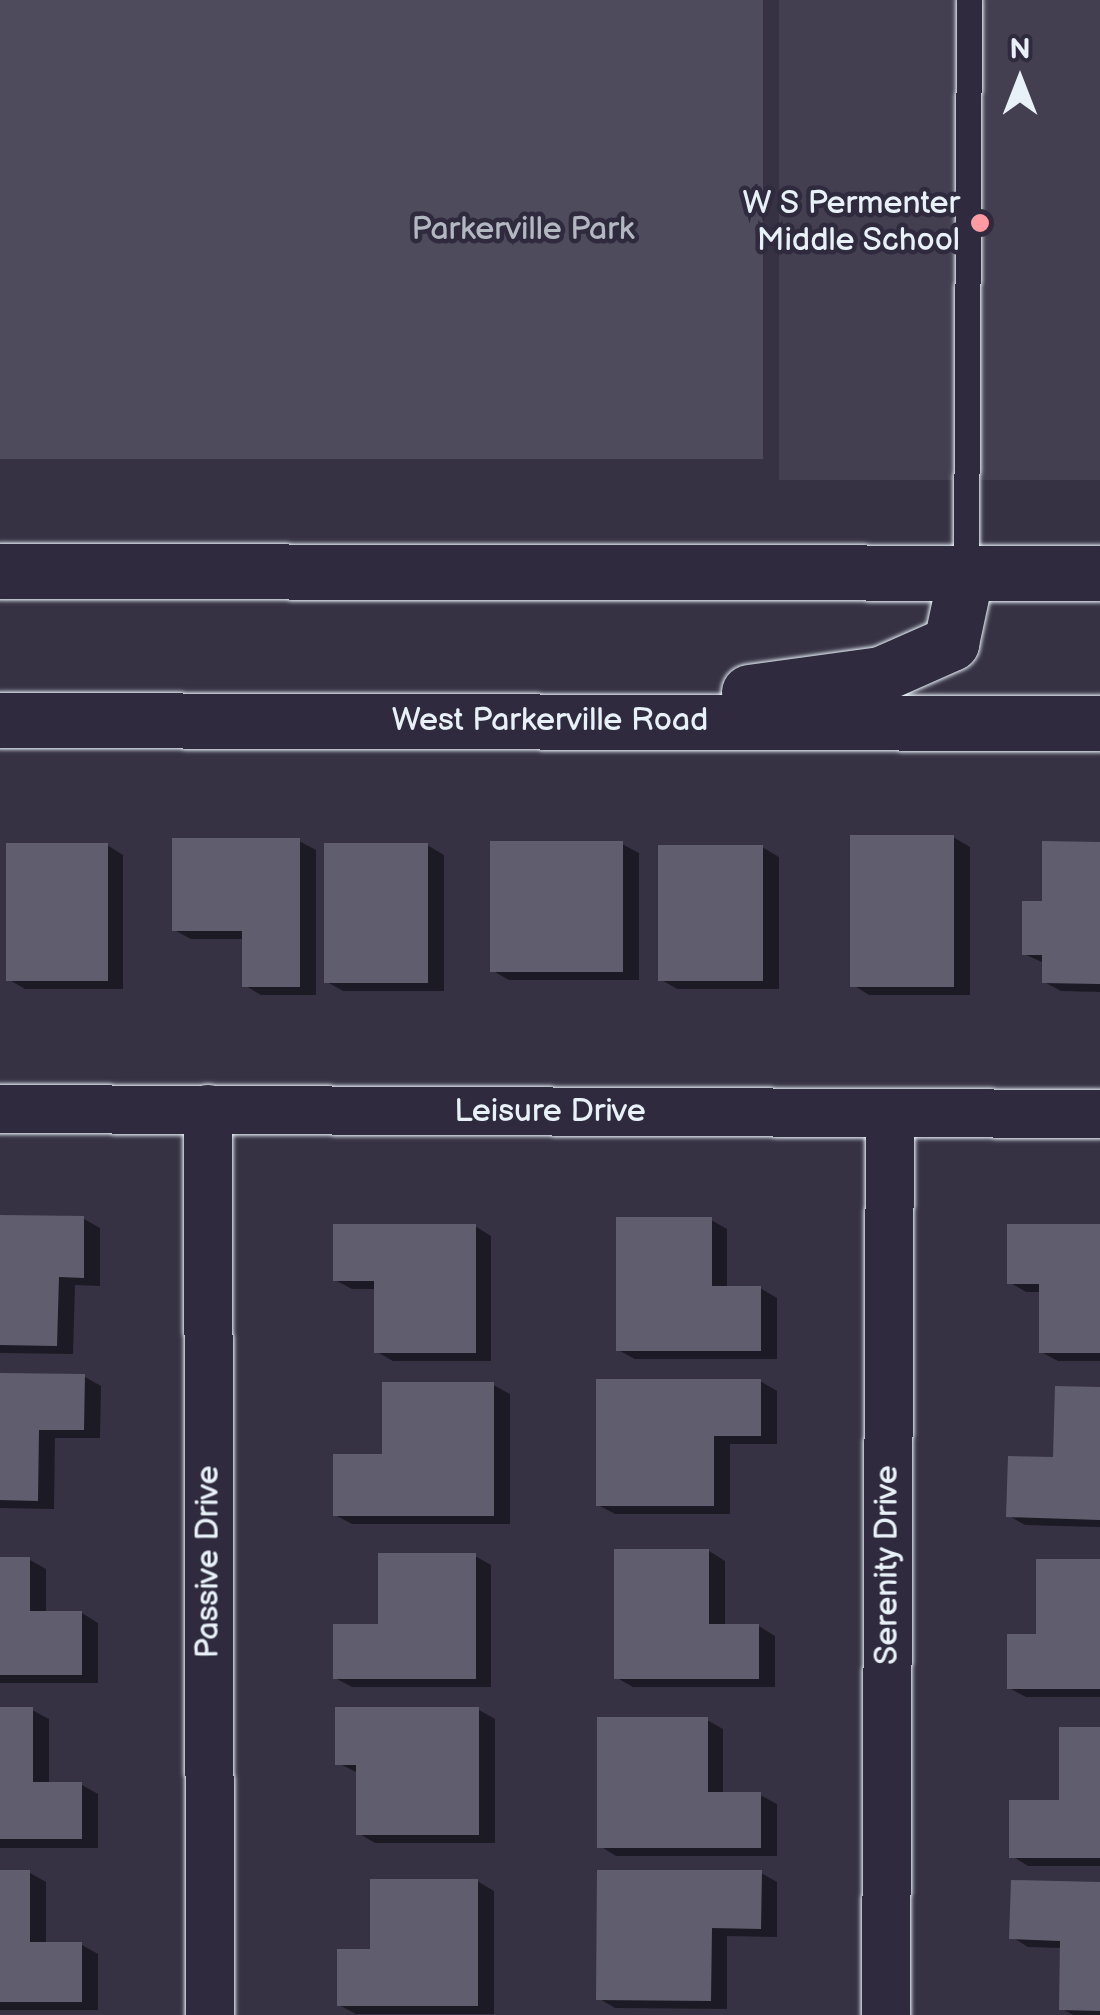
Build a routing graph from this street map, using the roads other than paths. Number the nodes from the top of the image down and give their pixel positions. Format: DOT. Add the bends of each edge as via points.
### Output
graph roads {
  1 [pos="969,0"];
  2 [pos="0,571"];
  3 [pos="966,573"];
  4 [pos="1100,573"];
  5 [pos="0,720"];
  6 [pos="492,721"];
  7 [pos="1100,722"];
  8 [pos="0,1109"];
  9 [pos="208,1109"];
  10 [pos="890,1114"];
  11 [pos="1100,1114"];
  12 [pos="210,2015"];
  13 [pos="886,2015"];
  1 -- 3 [label="lane"];
  2 -- 3 [label="main road"];
  3 -- 4 [label="main road"];
  3 -- 6 [label="main road" via="951,642 881,674"];
  5 -- 6 [label="main road, West Parkerville Road"];
  6 -- 7 [label="main road, West Parkerville Road"];
  8 -- 9 [label="street, Leisure Drive"];
  9 -- 10 [label="street, Leisure Drive"];
  9 -- 12 [label="street, Passive Drive"];
  10 -- 11 [label="street, Leisure Drive"];
  10 -- 13 [label="street, Serenity Drive"];
}
